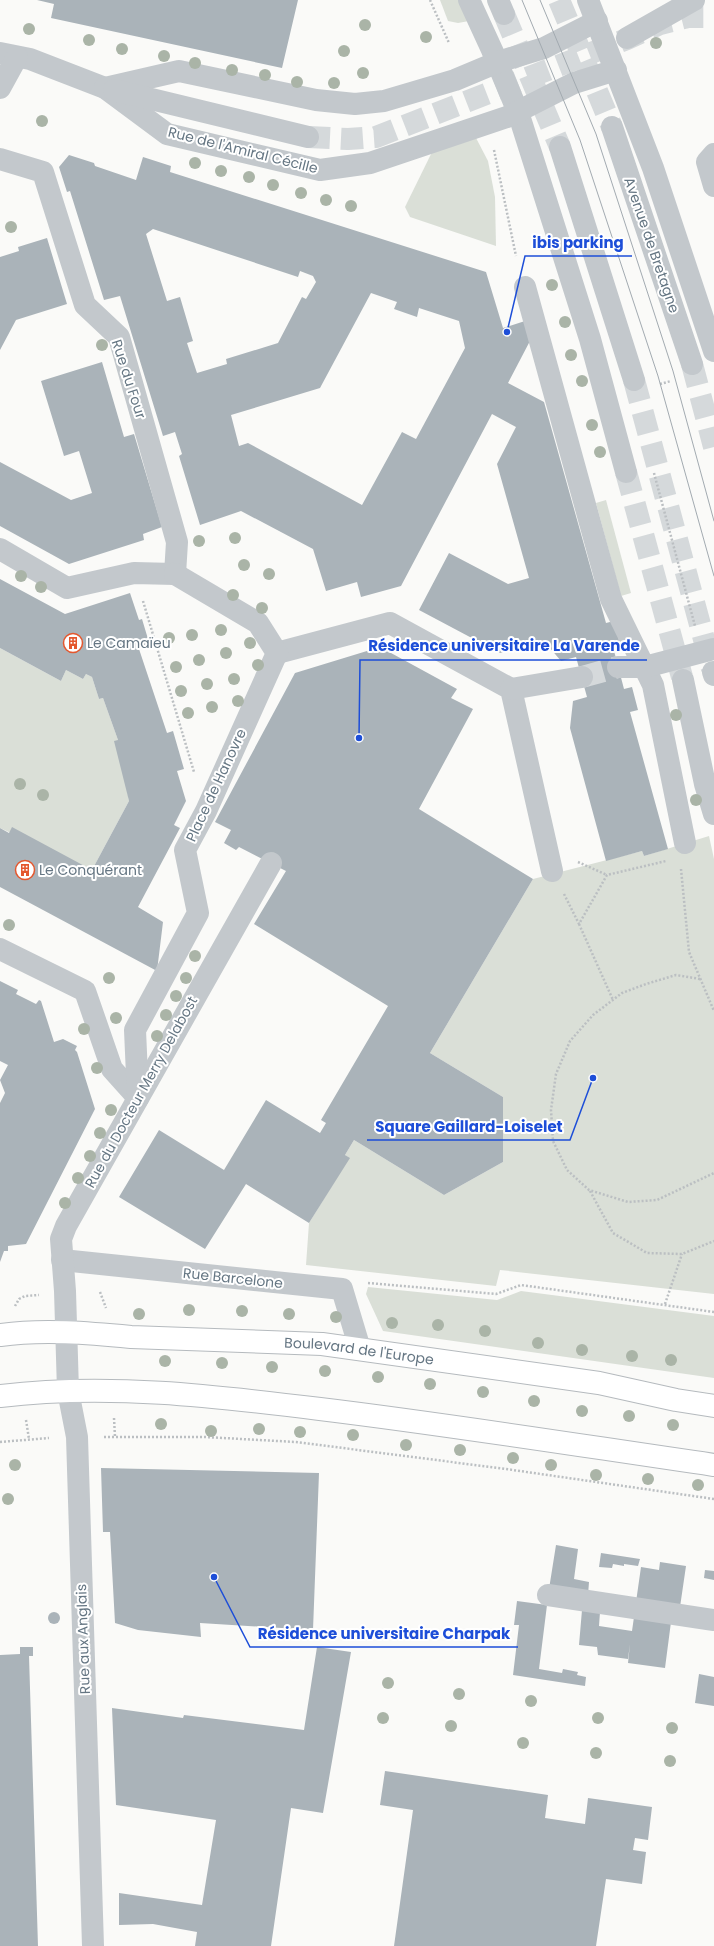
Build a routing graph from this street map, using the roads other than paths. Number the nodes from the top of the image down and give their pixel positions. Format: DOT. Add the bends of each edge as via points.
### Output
graph roads {
  1 [pos="469,0"];
  2 [pos="588,0"];
  3 [pos="694,0"];
  4 [pos="597,21"];
  5 [pos="627,38"];
  6 [pos="9,55"];
  7 [pos="498,62"];
  8 [pos="616,70"];
  9 [pos="0,88"];
  10 [pos="105,88"];
  11 [pos="518,112"];
  12 [pos="612,127"];
  13 [pos="308,137"];
  14 [pos="560,146"];
  15 [pos="714,154"];
  16 [pos="0,159"];
  17 [pos="714,186"];
  18 [pos="525,287"];
  19 [pos="714,351"];
  20 [pos="692,364"];
  21 [pos="634,380"];
  22 [pos="626,472"];
  23 [pos="0,549"];
  24 [pos="175,574"];
  25 [pos="708,651"];
  26 [pos="276,653"];
  27 [pos="618,667"];
  28 [pos="645,667"];
  29 [pos="582,677"];
  30 [pos="683,680"];
  31 [pos="511,689"];
  32 [pos="714,814"];
  33 [pos="682,850"];
  34 [pos="271,863"];
  35 [pos="552,871"];
  36 [pos="0,949"];
  37 [pos="138,1098"];
  38 [pos="62,1260"];
  39 [pos="67,1333"];
  40 [pos="0,1334"];
  41 [pos="360,1349"];
  42 [pos="68,1391"];
  43 [pos="0,1396"];
  44 [pos="714,1406"];
  45 [pos="714,1465"];
  46 [pos="548,1595"];
  47 [pos="714,1620"];
  48 [pos="93,1946"];
  1 -- 7 [label="street"];
  2 -- 4 [label="street"];
  3 -- 5 [label="street"];
  4 -- 7 [label="street" via="544,48"];
  4 -- 8 [label="street"];
  6 -- 9 [label="street"];
  6 -- 10 [label="street, Rue de l'Amiral Cécille" via="30,59"];
  7 -- 10 [label="street" via="455,80 384,101 356,104 316,100 178,71"];
  7 -- 11 [label="street"];
  8 -- 11 [label="street, Rue de l'Amiral Cécille" via="574,82"];
  8 -- 19 [label="street" via="653,168"];
  10 -- 11 [label="street, Rue de l'Amiral Cécille" via="167,134 320,170 370,163"];
  10 -- 13 [label="street"];
  11 -- 22 [label="street" via="590,339"];
  12 -- 20 [label="street, Avenue de Bretagne"];
  14 -- 21 [label="street"];
  15 -- 17 [label="street" via="706,162"];
  16 -- 24 [label="street, Rue du Four" via="43,172 85,305 119,337 177,542"];
  18 -- 28 [label="street" via="611,599"];
  23 -- 24 [label="street" via="66,588 134,573"];
  24 -- 26 [label="street" via="258,623"];
  25 -- 28 [label="street"];
  26 -- 31 [label="street" via="390,623"];
  26 -- 37 [label="street, Place de Hanovre" via="206,811 185,850 198,913 135,1030"];
  27 -- 28 [label="street"];
  28 -- 33 [label="street" via="653,685"];
  29 -- 31 [label="street"];
  30 -- 32 [label="street"];
  31 -- 35 [label="street"];
  34 -- 37 [label="street, Rue du Docteur Merry Delabost"];
  36 -- 37 [label="street" via="86,991 112,1068"];
  37 -- 38 [label="street, Rue du Docteur Merry Delabost" via="66,1226 61,1239"];
  38 -- 39 [label="street, Rue du Docteur Merry Delabost"];
  38 -- 41 [label="street, Rue Barcelone" via="342,1289"];
  39 -- 40 [label="main road, Boulevard de l'Europe"];
  39 -- 41 [label="main road, Boulevard de l'Europe" via="322,1344"];
  39 -- 42 [label="street, Rue aux Anglais"];
  41 -- 44 [label="main road, Boulevard de l'Europe" via="598,1383"];
  42 -- 43 [label="main road"];
  42 -- 45 [label="main road" via="127,1390 268,1403 415,1421"];
  42 -- 48 [label="street, Rue aux Anglais" via="77,1437"];
  46 -- 47 [label="street"];
}
